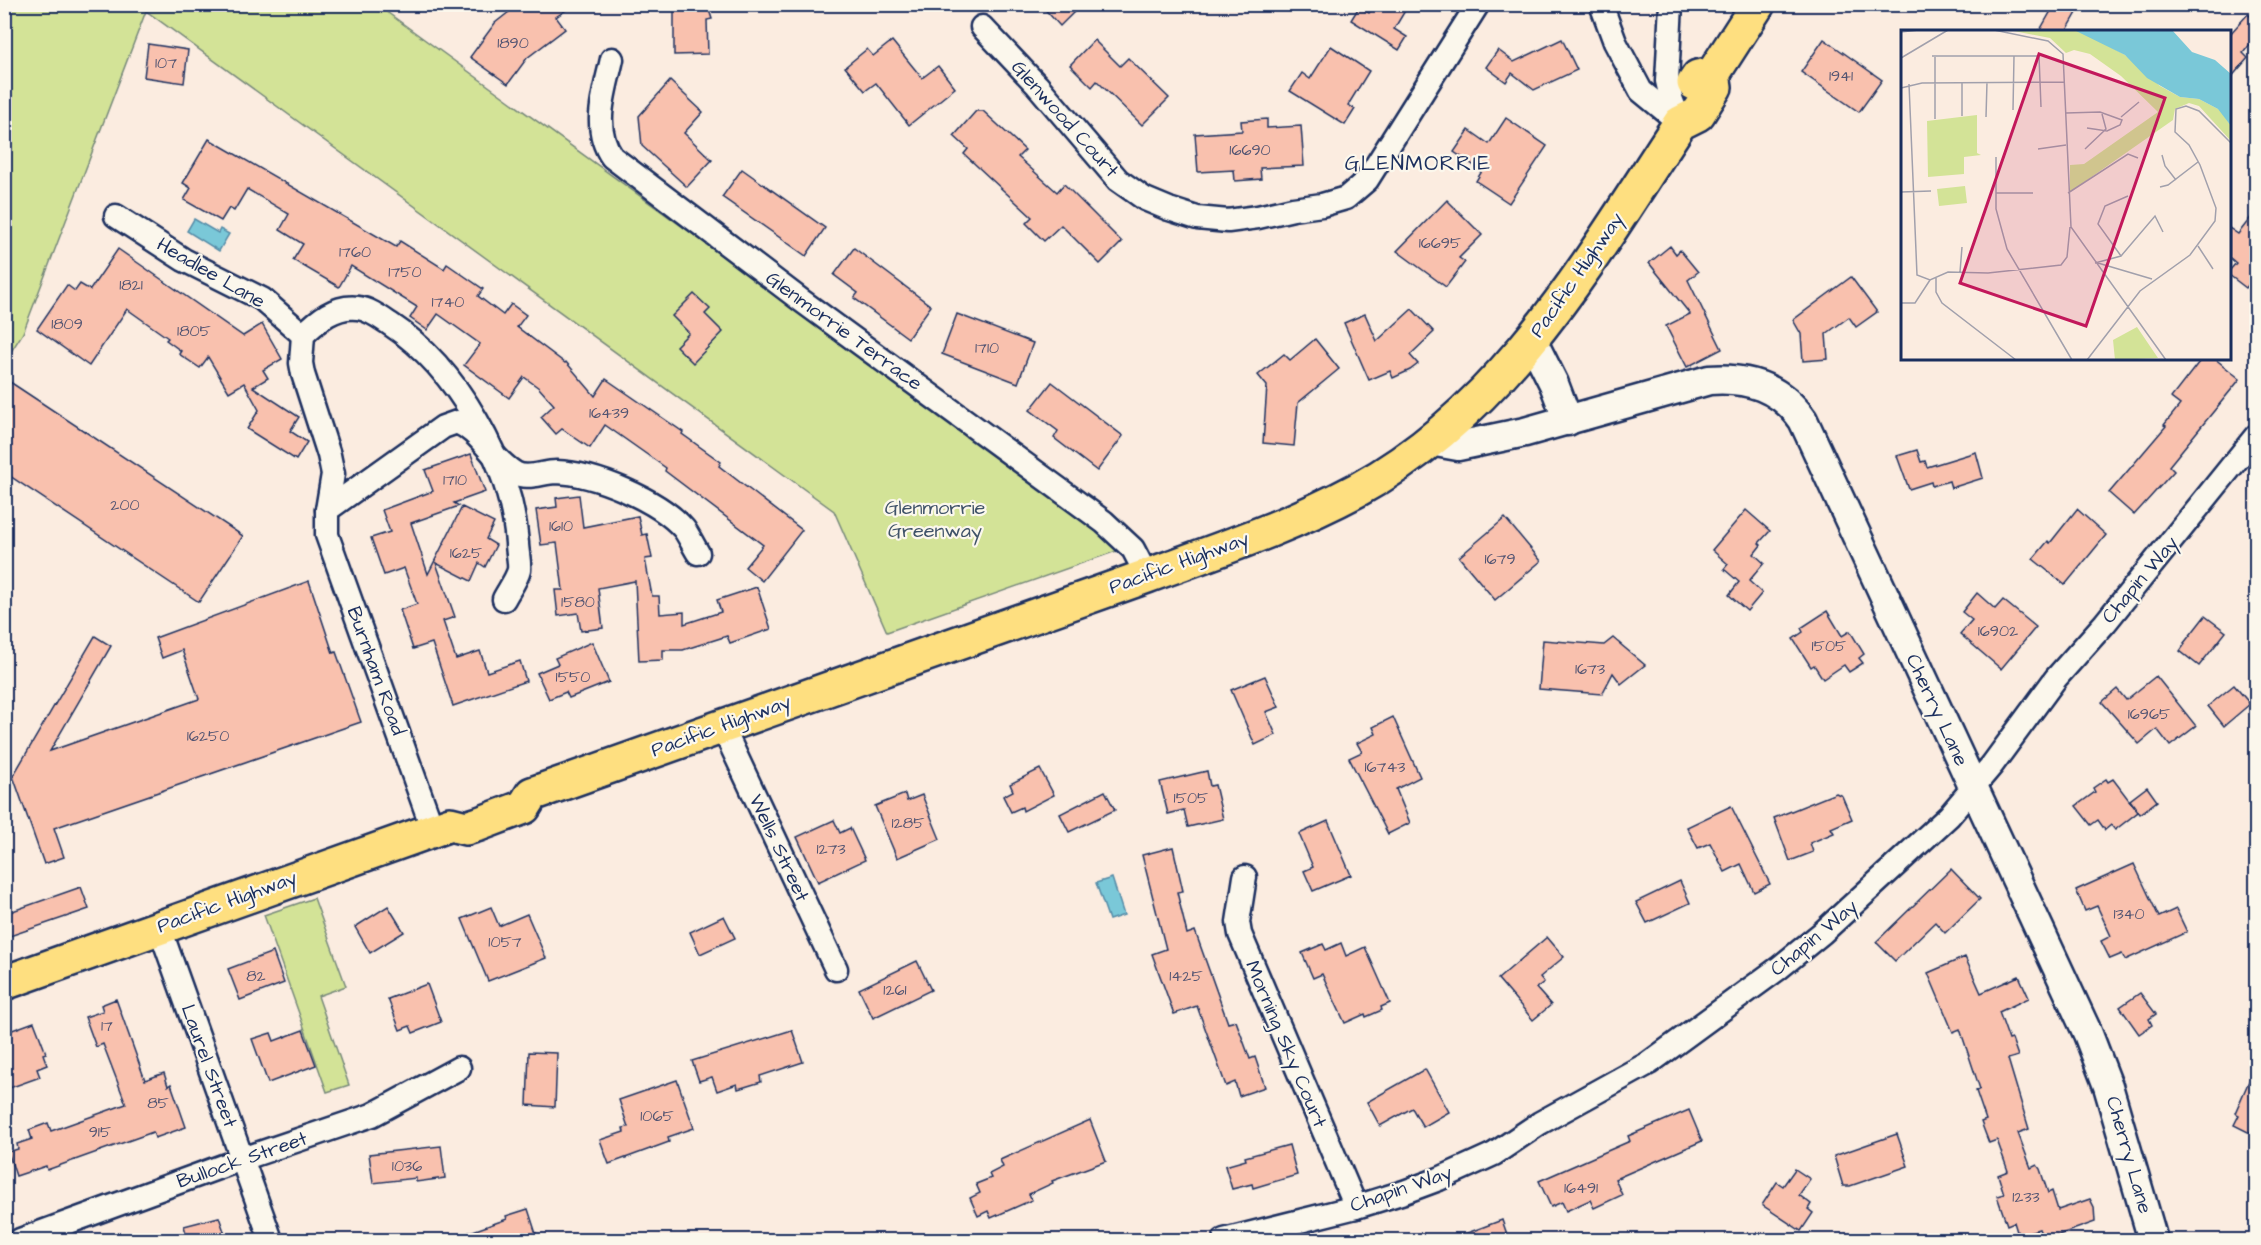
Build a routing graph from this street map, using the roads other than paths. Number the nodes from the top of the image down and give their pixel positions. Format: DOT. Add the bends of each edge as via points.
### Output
graph roads {
  1 [pos="1478,4"];
  2 [pos="1601,4"];
  3 [pos="1671,4"];
  4 [pos="1758,4"];
  5 [pos="982,27"];
  6 [pos="612,59"];
  7 [pos="1680,123"];
  8 [pos="116,216"];
  9 [pos="303,335"];
  10 [pos="1532,340"];
  11 [pos="1568,421"];
  12 [pos="2256,436"];
  13 [pos="1430,441"];
  14 [pos="494,455"];
  15 [pos="327,510"];
  16 [pos="698,553"];
  17 [pos="1147,576"];
  18 [pos="504,598"];
  19 [pos="722,726"];
  20 [pos="1973,789"];
  21 [pos="441,827"];
  22 [pos="1245,878"];
  23 [pos="159,926"];
  24 [pos="836,969"];
  25 [pos="4,983"];
  26 [pos="459,1068"];
  27 [pos="242,1159"];
  28 [pos="1356,1206"];
  29 [pos="20,1240"];
  30 [pos="271,1240"];
  31 [pos="1224,1240"];
  32 [pos="2153,1240"];
  1 -- 5 [label="street, Glenwood Court" via="1367,180 1346,198 1322,206 1228,221 1197,219 1169,209 1145,199 1118,180"];
  2 -- 7 [label="street" via="1615,42 1641,91"];
  3 -- 7 [label="street" via="1667,81"];
  4 -- 7 [label="main road, Pacific Highway" via="1713,74 1698,77 1681,102"];
  6 -- 17 [label="street, Glenmorrie Terrace" via="599,120 606,149 612,157 1104,522 1133,549"];
  7 -- 10 [label="main road, Pacific Highway" via="1579,277"];
  8 -- 9 [label="street, Headlee Lane" via="184,260 262,299"];
  9 -- 14 [label="street" via="325,315 343,309 358,308 376,315 409,336 432,360 469,410"];
  9 -- 15 [label="street, Burnham Road" via="303,374 333,474"];
  10 -- 11 [label="street"];
  10 -- 13 [label="main road, Pacific Highway" via="1462,414"];
  11 -- 13 [label="street, Cherry Lane" via="1458,446"];
  11 -- 20 [label="street, Cherry Lane" via="1709,380 1753,383 1795,408"];
  12 -- 20 [label="street, Chapin Way" via="2056,678"];
  13 -- 17 [label="main road, Pacific Highway" via="1374,479 1319,509"];
  14 -- 15 [label="street" via="465,425 449,423"];
  14 -- 16 [label="street" via="522,476 556,472 602,481 632,494 670,516 685,530"];
  14 -- 18 [label="street" via="515,523 519,571"];
  15 -- 21 [label="street, Burnham Road" via="327,535"];
  17 -- 19 [label="main road, Pacific Highway"];
  19 -- 21 [label="main road, Pacific Highway" via="532,794 518,788 457,810"];
  19 -- 24 [label="street, Wells Street"];
  20 -- 28 [label="street, Chapin Way" via="1822,933 1649,1063 1540,1123 1494,1154 1438,1179"];
  20 -- 32 [label="street, Cherry Lane" via="2088,1034 2108,1086"];
  21 -- 23 [label="main road, Pacific Highway"];
  22 -- 28 [label="street, Morning Sky Court" via="1238,922 1240,934"];
  23 -- 25 [label="main road, Pacific Highway"];
  23 -- 27 [label="street, Laurel Street"];
  26 -- 27 [label="street, Bullock Street" via="372,1115"];
  27 -- 29 [label="street, Bullock Street"];
  27 -- 30 [label="street, Laurel Street"];
  28 -- 31 [label="street, Chapin Way"];
}
